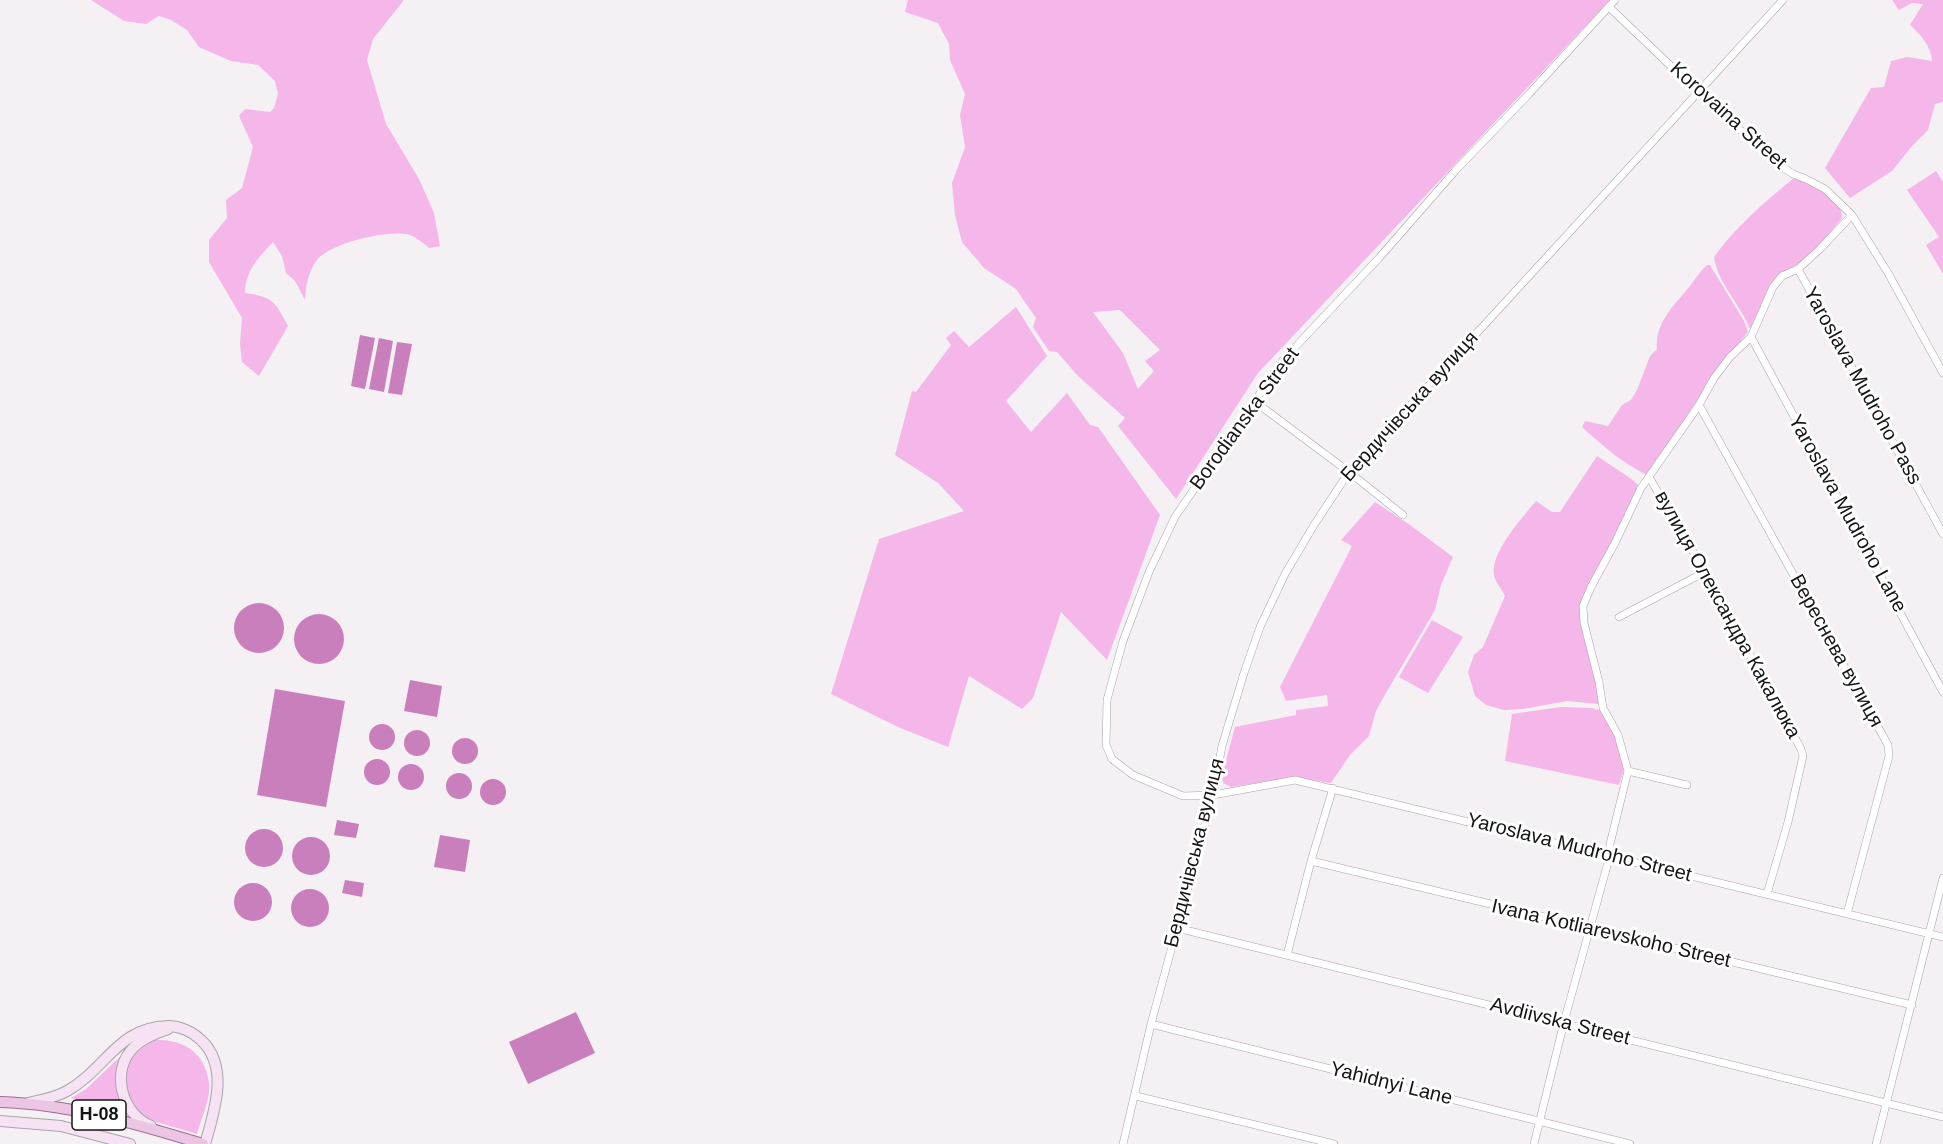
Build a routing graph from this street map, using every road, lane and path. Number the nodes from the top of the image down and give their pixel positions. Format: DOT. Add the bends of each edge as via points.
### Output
graph roads {
  1 [pos="1615,0"];
  2 [pos="1783,0"];
  3 [pos="1608,7"];
  4 [pos="1697,92"];
  5 [pos="1852,215"];
  6 [pos="1798,269"];
  7 [pos="1750,337"];
  8 [pos="1943,373"];
  9 [pos="1254,401"];
  10 [pos="1699,405"];
  11 [pos="1349,472"];
  12 [pos="1649,477"];
  13 [pos="1403,515"];
  14 [pos="1943,534"];
  15 [pos="1705,572"];
  16 [pos="1619,617"];
  17 [pos="1943,692"];
  18 [pos="1628,771"];
  19 [pos="1687,785"];
  20 [pos="1333,788"];
  21 [pos="1213,795"];
  22 [pos="1610,855"];
  23 [pos="1311,861"];
  24 [pos="1943,878"];
  25 [pos="1767,894"];
  26 [pos="1847,914"];
  27 [pos="1177,928"];
  28 [pos="1588,929"];
  29 [pos="1930,934"];
  30 [pos="1943,937"];
  31 [pos="1287,955"];
  32 [pos="1912,1005"];
  33 [pos="1564,1022"];
  34 [pos="1151,1024"];
  35 [pos="173,1026"];
  36 [pos="1136,1096"];
  37 [pos="0,1102"];
  38 [pos="24,1103"];
  39 [pos="1887,1104"];
  40 [pos="1943,1117"];
  41 [pos="0,1121"];
  42 [pos="1539,1122"];
  43 [pos="169,1134"];
  44 [pos="130,1144"];
  45 [pos="204,1144"];
  46 [pos="1123,1144"];
  47 [pos="1334,1144"];
  48 [pos="1534,1144"];
  49 [pos="1630,1144"];
  50 [pos="1876,1144"];
  1 -- 3 [label="street, Borodianska Street"];
  2 -- 4 [label="street, Бердичівська вулиця"];
  3 -- 4 [label="street, Korovaina Street"];
  3 -- 9 [label="street, Borodianska Street" via="1283,360"];
  4 -- 5 [label="street, Korovaina Street" via="1778,164 1825,189"];
  4 -- 11 [label="street, Бердичівська вулиця"];
  5 -- 6 [label="street"];
  5 -- 8 [label="street, Korovaina Street"];
  6 -- 7 [label="street" via="1782,276 1773,287"];
  6 -- 14 [label="street, Yaroslava Mudroho Pass"];
  7 -- 10 [label="street" via="1714,378"];
  7 -- 17 [label="street, Yaroslava Mudroho Lane"];
  9 -- 11 [label="street"];
  9 -- 21 [label="street, Borodianska Street" via="1175,517 1123,641 1107,700 1106,745 1112,759 1183,796"];
  10 -- 12 [label="street"];
  10 -- 26 [label="street, Вереснева вулиця" via="1888,746 1888,763"];
  11 -- 13 [label="street"];
  11 -- 21 [label="street, Бердичівська вулиця" via="1285,574 1260,627 1222,746"];
  12 -- 15 [label="street, вулиця Олександра Какалюка"];
  12 -- 18 [label="street" via="1583,606 1603,708 1618,735"];
  15 -- 16 [label="street"];
  15 -- 25 [label="street, вулиця Олександра Какалюка" via="1803,756"];
  18 -- 19 [label="street"];
  18 -- 22 [label="street"];
  20 -- 21 [label="street, Yaroslava Mudroho Street" via="1295,780"];
  20 -- 22 [label="street, Yaroslava Mudroho Street"];
  20 -- 23 [label="street"];
  21 -- 27 [label="street, Бердичівська вулиця"];
  22 -- 25 [label="street, Yaroslava Mudroho Street"];
  22 -- 28 [label="street"];
  23 -- 28 [label="street, Ivana Kotliarevskoho Street"];
  23 -- 31 [label="street"];
  24 -- 29 [label="street"];
  25 -- 26 [label="street, Yaroslava Mudroho Street"];
  26 -- 29 [label="street, Yaroslava Mudroho Street"];
  27 -- 31 [label="street, Avdiivska Street"];
  27 -- 34 [label="street, Бердичівська вулиця"];
  28 -- 32 [label="street, Ivana Kotliarevskoho Street"];
  28 -- 33 [label="street"];
  29 -- 30 [label="street, Yaroslava Mudroho Street"];
  29 -- 32 [label="street"];
  31 -- 33 [label="street, Avdiivska Street"];
  32 -- 39 [label="street"];
  33 -- 39 [label="street, Avdiivska Street"];
  33 -- 42 [label="street"];
  34 -- 36 [label="street, Бердичівська вулиця"];
  34 -- 42 [label="street, Yahidnyi Lane"];
  35 -- 38 [label="main road" via="153,1026 135,1033 67,1091"];
  35 -- 43 [label="main road" via="134,1047 124,1061 120,1077 129,1108 140,1122"];
  35 -- 45 [label="main road" via="195,1034 212,1056 218,1082"];
  36 -- 46 [label="street, Бердичівська вулиця"];
  36 -- 47 [label="street"];
  37 -- 38 [label="main road, Н-08"];
  38 -- 43 [label="main road, Н-08" via="82,1111"];
  39 -- 40 [label="street, Avdiivska Street"];
  39 -- 50 [label="street"];
  41 -- 44 [label="main road" via="61,1126"];
  42 -- 48 [label="street"];
  42 -- 49 [label="street, Yahidnyi Lane"];
  43 -- 45 [label="main road, Н-08"];
}
